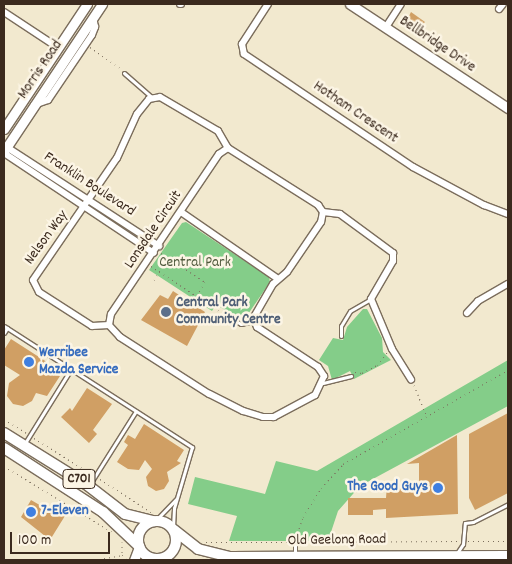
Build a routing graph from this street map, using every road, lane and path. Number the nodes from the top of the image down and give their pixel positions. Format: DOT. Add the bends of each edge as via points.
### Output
graph roads {
  1 [pos="87,4"];
  2 [pos="102,4"];
  3 [pos="268,4"];
  4 [pos="350,4"];
  5 [pos="401,4"];
  6 [pos="4,12"];
  7 [pos="93,17"];
  8 [pos="386,27"];
  9 [pos="86,44"];
  10 [pos="57,47"];
  11 [pos="125,74"];
  12 [pos="152,97"];
  13 [pos="34,105"];
  14 [pos="508,108"];
  15 [pos="4,128"];
  16 [pos="228,148"];
  17 [pos="5,149"];
  18 [pos="48,173"];
  19 [pos="43,179"];
  20 [pos="89,200"];
  21 [pos="85,206"];
  22 [pos="181,212"];
  23 [pos="323,212"];
  24 [pos="508,214"];
  25 [pos="114,216"];
  26 [pos="110,223"];
  27 [pos="156,250"];
  28 [pos="168,258"];
  29 [pos="146,262"];
  30 [pos="160,271"];
  31 [pos="278,279"];
  32 [pos="154,280"];
  33 [pos="508,284"];
  34 [pos="196,295"];
  35 [pos="371,299"];
  36 [pos="467,313"];
  37 [pos="223,317"];
  38 [pos="253,322"];
  39 [pos="109,325"];
  40 [pos="5,327"];
  41 [pos="4,333"];
  42 [pos="341,336"];
  43 [pos="392,349"];
  44 [pos="71,369"];
  45 [pos="508,370"];
  46 [pos="351,376"];
  47 [pos="411,380"];
  48 [pos="323,383"];
  49 [pos="136,410"];
  50 [pos="427,415"];
  51 [pos="4,419"];
  52 [pos="4,433"];
  53 [pos="30,435"];
  54 [pos="24,445"];
  55 [pos="4,448"];
  56 [pos="4,466"];
  57 [pos="95,476"];
  58 [pos="89,486"];
  59 [pos="178,496"];
  60 [pos="508,504"];
  61 [pos="165,512"];
  62 [pos="155,521"];
  63 [pos="174,530"];
  64 [pos="116,535"];
  65 [pos="121,541"];
  66 [pos="464,541"];
  67 [pos="508,541"];
  68 [pos="202,542"];
  69 [pos="295,542"];
  70 [pos="320,542"];
  71 [pos="139,546"];
  72 [pos="321,551"];
  73 [pos="122,555"];
  74 [pos="453,556"];
  75 [pos="508,556"];
  76 [pos="295,557"];
  77 [pos="336,559"];
  78 [pos="94,560"];
  79 [pos="129,560"];
  80 [pos="134,560"];
  81 [pos="160,560"];
  1 -- 10 [label="street, Morris Road"];
  2 -- 7 [label="street, Morris Road"];
  3 -- 24 [label="street, Hotham Crescent" via="242,44 244,54 413,167 484,205"];
  4 -- 8 [label="street, Bellbridge Drive"];
  5 -- 8 [label="street"];
  6 -- 10 [label="street"];
  7 -- 9 [label="street" via="94,31"];
  7 -- 13 [label="street, Morris Road"];
  8 -- 14 [label="street, Bellbridge Drive"];
  9 -- 11 [label="path"];
  9 -- 13 [label="street" via="48,100"];
  10 -- 15 [label="street, Morris Road"];
  11 -- 12 [label="lane"];
  12 -- 16 [label="street" via="160,97 218,131"];
  12 -- 20 [label="street" via="137,114 117,158"];
  13 -- 17 [label="street, Morris Road"];
  16 -- 22 [label="street, Lonsdale Circuit" via="219,154"];
  16 -- 23 [label="street" via="318,205"];
  17 -- 18 [label="street, Franklin Boulevard"];
  17 -- 19 [label="street, Franklin Boulevard"];
  18 -- 19 [label="street"];
  18 -- 20 [label="street, Franklin Boulevard"];
  19 -- 21 [label="street, Franklin Boulevard"];
  20 -- 21 [label="street"];
  20 -- 25 [label="street, Franklin Boulevard"];
  21 -- 26 [label="street, Franklin Boulevard"];
  21 -- 39 [label="street, Nelson Way" via="45,260 32,285 92,326"];
  22 -- 27 [label="street, Lonsdale Circuit"];
  22 -- 31 [label="street"];
  23 -- 31 [label="street" via="321,222 287,272"];
  23 -- 35 [label="street" via="340,214 394,253 393,262"];
  25 -- 26 [label="street"];
  25 -- 27 [label="street, Franklin Boulevard"];
  26 -- 27 [label="street, Franklin Boulevard"];
  27 -- 28 [label="path"];
  27 -- 29 [label="street, Lonsdale Circuit"];
  28 -- 30 [label="path"];
  28 -- 34 [label="path" via="205,282"];
  29 -- 30 [label="path"];
  29 -- 39 [label="street, Lonsdale Circuit" via="111,314"];
  30 -- 32 [label="path"];
  30 -- 34 [label="path"];
  31 -- 38 [label="street" via="256,310"];
  33 -- 36 [label="street" via="478,301"];
  34 -- 37 [label="path"];
  35 -- 42 [label="lane" via="350,311 341,326"];
  35 -- 43 [label="street"];
  37 -- 38 [label="lane" via="242,324"];
  38 -- 48 [label="street" via="318,367 324,376"];
  39 -- 48 [label="street" via="120,337 209,394 264,417 274,417 308,400"];
  40 -- 41 [label="lane"];
  40 -- 44 [label="lane"];
  43 -- 46 [label="path" via="377,365"];
  43 -- 47 [label="street"];
  44 -- 49 [label="lane"];
  44 -- 53 [label="lane"];
  45 -- 50 [label="path"];
  46 -- 48 [label="lane"];
  47 -- 50 [label="path"];
  49 -- 57 [label="lane"];
  49 -- 59 [label="lane" via="192,447"];
  50 -- 69 [label="path" via="343,464 321,488 307,510"];
  51 -- 53 [label="path"];
  52 -- 54 [label="main road, C701"];
  53 -- 54 [label="lane"];
  53 -- 57 [label="path"];
  54 -- 58 [label="main road, C701"];
  55 -- 71 [label="main road, C701" via="98,508"];
  56 -- 64 [label="path"];
  57 -- 58 [label="lane"];
  57 -- 61 [label="path" via="152,512"];
  58 -- 62 [label="main road, C701" via="129,516"];
  59 -- 61 [label="lane"];
  59 -- 63 [label="lane"];
  60 -- 66 [label="lane" via="474,522 465,523"];
  61 -- 62 [label="lane"];
  62 -- 63 [label="main road, C701" via="163,522"];
  62 -- 71 [label="main road" via="140,530"];
  63 -- 76 [label="main road, Old Geelong Road / C701" via="194,547 220,556"];
  63 -- 81 [label="main road, C701" via="174,548"];
  65 -- 73 [label="path" via="124,547"];
  66 -- 67 [label="path"];
  66 -- 70 [label="path"];
  66 -- 74 [label="lane"];
  68 -- 69 [label="path"];
  69 -- 70 [label="path"];
  69 -- 76 [label="lane"];
  70 -- 72 [label="path"];
  71 -- 80 [label="street"];
  71 -- 81 [label="main road, C701" via="147,556"];
  73 -- 78 [label="path"];
  73 -- 79 [label="path"];
  74 -- 75 [label="main road, Old Geelong Road / C701"];
  74 -- 77 [label="main road, Old Geelong Road / C701"];
  76 -- 77 [label="main road, Old Geelong Road / C701"];
}
